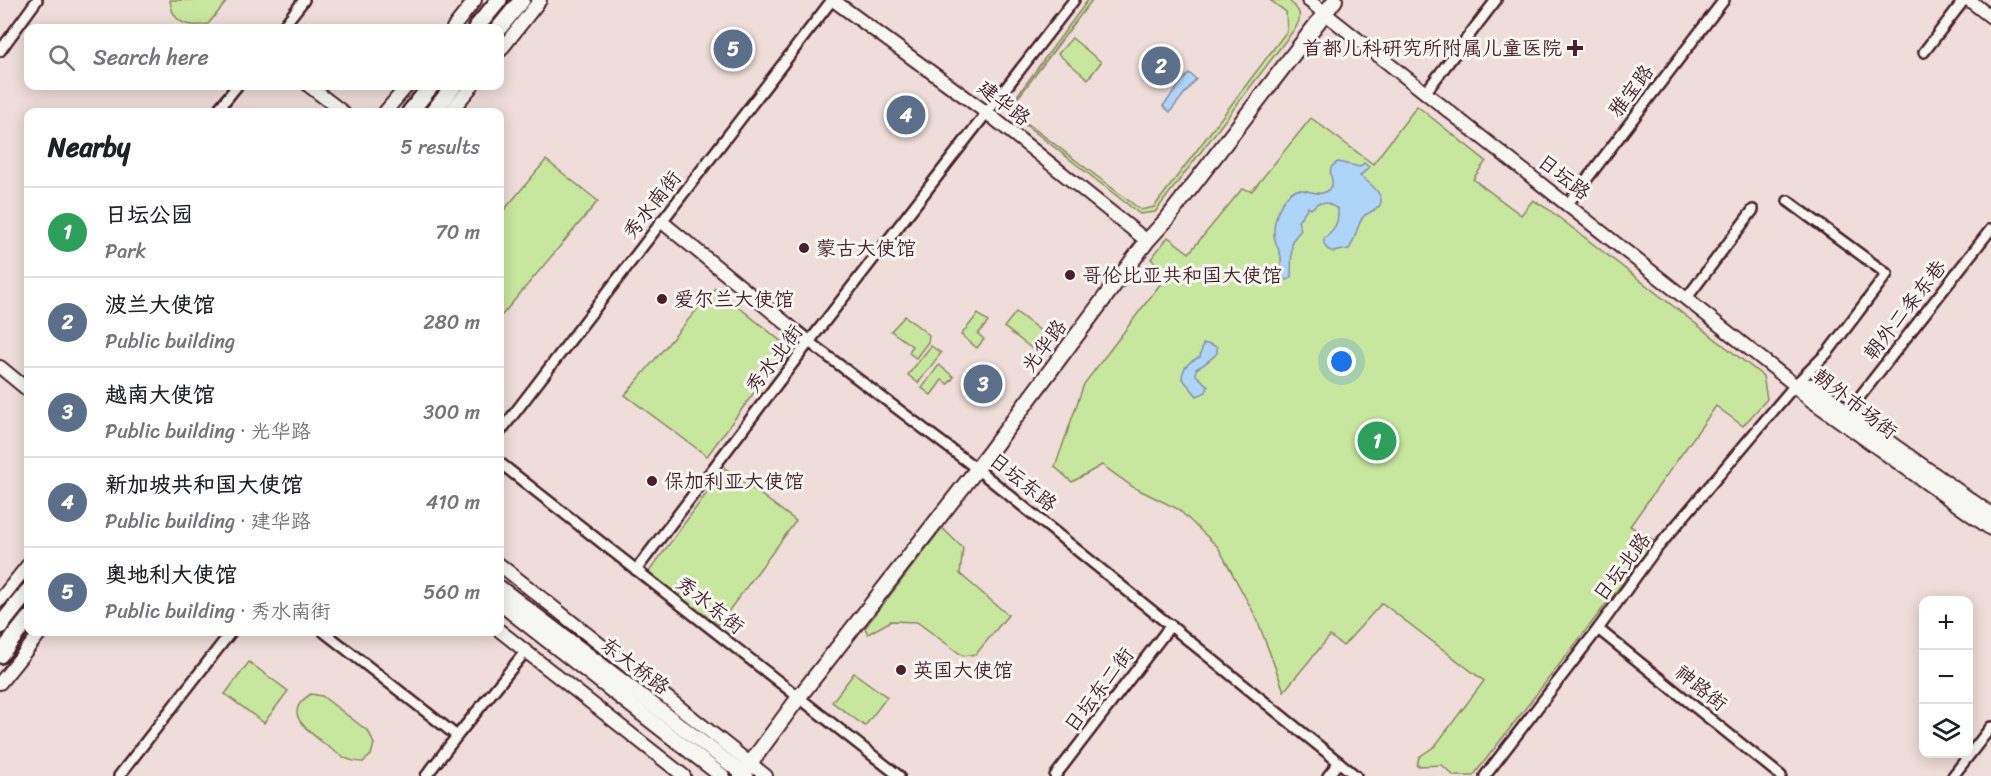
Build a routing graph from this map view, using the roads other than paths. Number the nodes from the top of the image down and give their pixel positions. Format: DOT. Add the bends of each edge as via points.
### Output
graph roads {
  1 [pos="37,0"];
  2 [pos="304,0"];
  3 [pos="476,0"];
  4 [pos="499,0"];
  5 [pos="522,0"];
  6 [pos="540,0"];
  7 [pos="833,0"];
  8 [pos="1074,0"];
  9 [pos="1308,0"];
  10 [pos="1335,0"];
  11 [pos="1496,0"];
  12 [pos="1724,0"];
  13 [pos="1964,0"];
  14 [pos="1969,0"];
  15 [pos="1324,13"];
  16 [pos="1990,16"];
  17 [pos="285,24"];
  18 [pos="456,24"];
  19 [pos="479,24"];
  20 [pos="502,24"];
  21 [pos="504,46"];
  22 [pos="0,51"];
  23 [pos="1924,52"];
  24 [pos="234,90"];
  25 [pos="314,90"];
  26 [pos="404,90"];
  27 [pos="428,90"];
  28 [pos="451,90"];
  29 [pos="467,90"];
  30 [pos="1425,93"];
  31 [pos="219,108"];
  32 [pos="338,108"];
  33 [pos="388,108"];
  34 [pos="413,108"];
  35 [pos="440,108"];
  36 [pos="442,108"];
  37 [pos="987,113"];
  38 [pos="1788,201"];
  39 [pos="1567,205"];
  40 [pos="1753,210"];
  41 [pos="662,222"];
  42 [pos="1991,230"];
  43 [pos="1147,241"];
  44 [pos="1686,299"];
  45 [pos="809,342"];
  46 [pos="0,367"];
  47 [pos="1795,385"];
  48 [pos="24,387"];
  49 [pos="1847,413"];
  50 [pos="504,427"];
  51 [pos="504,466"];
  52 [pos="977,469"];
  53 [pos="1991,515"];
  54 [pos="1991,528"];
  55 [pos="504,568"];
  56 [pos="24,570"];
  57 [pos="636,570"];
  58 [pos="504,591"];
  59 [pos="24,596"];
  60 [pos="0,600"];
  61 [pos="504,606"];
  62 [pos="24,624"];
  63 [pos="1171,625"];
  64 [pos="0,626"];
  65 [pos="1598,629"];
  66 [pos="504,634"];
  67 [pos="38,636"];
  68 [pos="228,636"];
  69 [pos="329,636"];
  70 [pos="525,652"];
  71 [pos="0,655"];
  72 [pos="0,683"];
  73 [pos="799,697"];
  74 [pos="1991,727"];
  75 [pos="457,736"];
  76 [pos="1982,738"];
  77 [pos="1991,745"];
  78 [pos="1339,762"];
  79 [pos="744,773"];
  80 [pos="119,776"];
  81 [pos="426,776"];
  82 [pos="684,776"];
  83 [pos="722,776"];
  84 [pos="766,776"];
  85 [pos="899,776"];
  86 [pos="1055,776"];
  87 [pos="1328,776"];
  88 [pos="1356,776"];
  89 [pos="1485,776"];
  90 [pos="1781,776"];
  91 [pos="1953,776"];
  1 -- 22 [label="street"];
  2 -- 17 [label="street"];
  3 -- 18 [label="street"];
  4 -- 19 [label="highway"];
  5 -- 20 [label="highway"];
  6 -- 21 [label="street"];
  7 -- 37 [label="street, 建华路"];
  7 -- 41 [label="street, 秀水南街"];
  8 -- 37 [label="street, 秀水北街"];
  9 -- 15 [label="street, 日坛路"];
  10 -- 15 [label="main road, 光华路"];
  11 -- 30 [label="street"];
  12 -- 39 [label="street, 雅宝路"];
  13 -- 23 [label="street"];
  14 -- 16 [label="street"];
  15 -- 30 [label="street, 日坛路"];
  15 -- 43 [label="main road, 光华路"];
  24 -- 31 [label="street"];
  25 -- 32 [label="street"];
  26 -- 33 [label="street"];
  27 -- 34 [label="highway"];
  28 -- 35 [label="highway"];
  29 -- 36 [label="street"];
  30 -- 39 [label="street, 日坛路"];
  37 -- 43 [label="street, 建华路"];
  37 -- 45 [label="street, 秀水北街"];
  38 -- 47 [label="street, 日坛北路" via="1887,274 1828,352"];
  39 -- 44 [label="street, 日坛路"];
  40 -- 44 [label="street"];
  41 -- 45 [label="street, 日坛东路"];
  41 -- 50 [label="street, 秀水南街"];
  42 -- 49 [label="street, 朝外二条东巷"];
  43 -- 52 [label="main road, 光华路"];
  44 -- 47 [label="street, 日坛路"];
  45 -- 52 [label="street, 日坛东路"];
  45 -- 57 [label="street, 秀水北街"];
  46 -- 48 [label="street"];
  47 -- 49 [label="main road, 朝外市场街" via="1815,386"];
  47 -- 54 [label="main road, 朝外市场街"];
  47 -- 65 [label="street, 日坛北路" via="1653,553"];
  49 -- 53 [label="main road, 朝外市场街"];
  51 -- 57 [label="street, 秀水东街"];
  52 -- 63 [label="street, 日坛东路"];
  52 -- 73 [label="main road, 光华路"];
  55 -- 79 [label="street"];
  56 -- 60 [label="street"];
  57 -- 73 [label="street, 秀水东街"];
  58 -- 79 [label="main road, 东大桥路"];
  59 -- 64 [label="highway"];
  61 -- 83 [label="main road, 东大桥路"];
  62 -- 71 [label="highway"];
  63 -- 78 [label="street, 日坛东路"];
  63 -- 86 [label="street, 日坛东二街"];
  65 -- 89 [label="street, 日坛北路"];
  65 -- 90 [label="street, 神路街"];
  66 -- 70 [label="street"];
  67 -- 72 [label="street"];
  68 -- 80 [label="street"];
  69 -- 75 [label="street"];
  70 -- 75 [label="street"];
  70 -- 82 [label="street"];
  73 -- 79 [label="main road, 光华路"];
  73 -- 85 [label="street, 秀水东街"];
  74 -- 76 [label="street"];
  75 -- 81 [label="street"];
  76 -- 77 [label="street"];
  76 -- 91 [label="street"];
  78 -- 87 [label="street"];
  78 -- 88 [label="street, 日坛东路"];
  79 -- 84 [label="street"];
}
